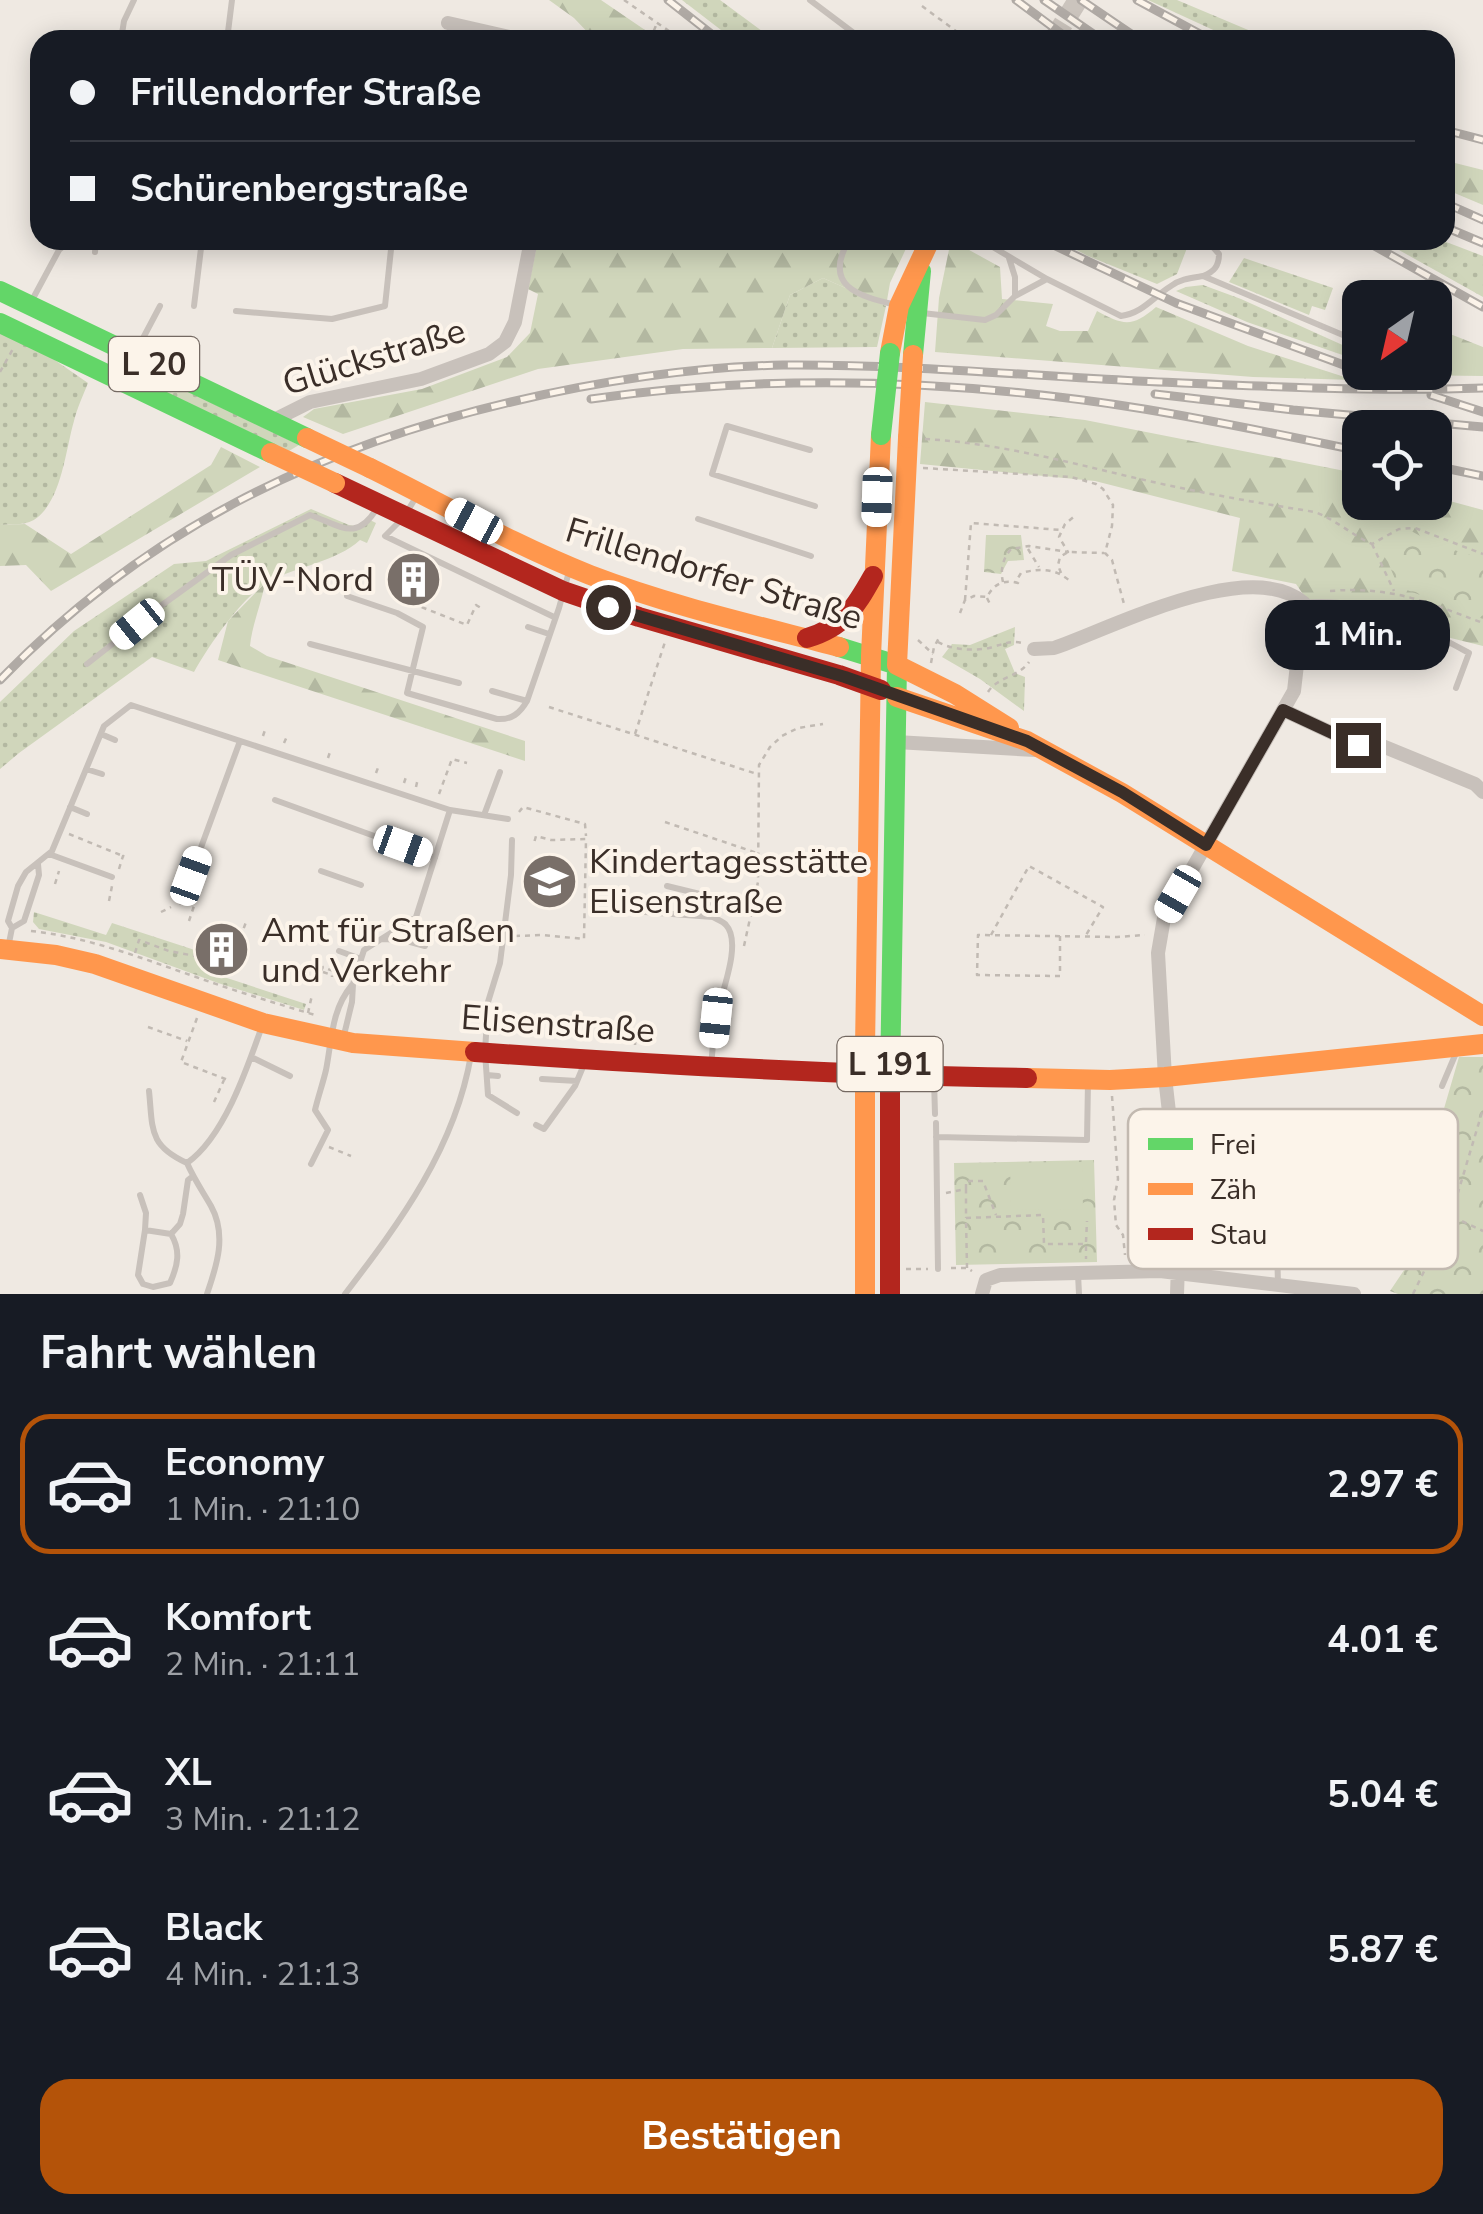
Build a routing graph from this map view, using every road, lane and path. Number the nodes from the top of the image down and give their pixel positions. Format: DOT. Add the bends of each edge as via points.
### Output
graph roads {
  1 [pos="134,0"];
  2 [pos="232,0"];
  3 [pos="624,0"];
  4 [pos="810,0"];
  5 [pos="922,6"];
  6 [pos="657,22"];
  7 [pos="448,23"];
  8 [pos="123,30"];
  9 [pos="228,30"];
  10 [pos="479,30"];
  11 [pos="654,30"];
  12 [pos="668,30"];
  13 [pos="850,30"];
  14 [pos="954,30"];
  15 [pos="59,250"];
  16 [pos="201,250"];
  17 [pos="391,250"];
  18 [pos="529,250"];
  19 [pos="843,250"];
  20 [pos="926,250"];
  21 [pos="998,250"];
  22 [pos="1216,250"];
  23 [pos="1009,256"];
  24 [pos="1202,276"];
  25 [pos="1046,280"];
  26 [pos="0,290"];
  27 [pos="1015,296"];
  28 [pos="30,305"];
  29 [pos="160,306"];
  30 [pos="194,306"];
  31 [pos="909,309"];
  32 [pos="236,311"];
  33 [pos="0,323"];
  34 [pos="22,333"];
  35 [pos="1342,335"];
  36 [pos="136,354"];
  37 [pos="0,372"];
  38 [pos="120,382"];
  39 [pos="272,421"];
  40 [pos="908,438"];
  41 [pos="810,450"];
  42 [pos="908,466"];
  43 [pos="419,492"];
  44 [pos="379,505"];
  45 [pos="814,506"];
  46 [pos="1076,516"];
  47 [pos="404,517"];
  48 [pos="698,519"];
  49 [pos="1061,530"];
  50 [pos="1372,544"];
  51 [pos="1027,547"];
  52 [pos="1068,552"];
  53 [pos="1106,554"];
  54 [pos="1483,554"];
  55 [pos="811,556"];
  56 [pos="570,567"];
  57 [pos="1040,569"];
  58 [pos="1061,573"];
  59 [pos="874,574"];
  60 [pos="1003,582"];
  61 [pos="1018,582"];
  62 [pos="1071,582"];
  63 [pos="563,592"];
  64 [pos="1395,592"];
  65 [pos="1024,593"];
  66 [pos="347,596"];
  67 [pos="986,597"];
  68 [pos="1299,598"];
  69 [pos="966,600"];
  70 [pos="991,606"];
  71 [pos="481,608"];
  72 [pos="960,613"];
  73 [pos="554,617"];
  74 [pos="399,619"];
  75 [pos="1128,620"];
  76 [pos="1483,624"];
  77 [pos="528,626"];
  78 [pos="670,626"];
  79 [pos="549,634"];
  80 [pos="807,638"];
  81 [pos="936,642"];
  82 [pos="310,644"];
  83 [pos="1034,649"];
  84 [pos="871,656"];
  85 [pos="87,664"];
  86 [pos="897,666"];
  87 [pos="412,671"];
  88 [pos="459,682"];
  89 [pos="871,686"];
  90 [pos="1456,688"];
  91 [pos="492,691"];
  92 [pos="897,696"];
  93 [pos="527,701"];
  94 [pos="549,707"];
  95 [pos="980,707"];
  96 [pos="1283,710"];
  97 [pos="823,724"];
  98 [pos="101,734"];
  99 [pos="635,735"];
  100 [pos="115,740"];
  101 [pos="240,741"];
  102 [pos="896,742"];
  103 [pos="1036,746"];
  104 [pos="467,764"];
  105 [pos="86,769"];
  106 [pos="500,772"];
  107 [pos="102,774"];
  108 [pos="758,775"];
  109 [pos="442,786"];
  110 [pos="1483,792"];
  111 [pos="276,800"];
  112 [pos="70,808"];
  113 [pos="450,810"];
  114 [pos="518,813"];
  115 [pos="88,814"];
  116 [pos="484,815"];
  117 [pos="508,819"];
  118 [pos="665,822"];
  119 [pos="60,831"];
  120 [pos="586,838"];
  121 [pos="512,840"];
  122 [pos="550,840"];
  123 [pos="534,843"];
  124 [pos="1206,845"];
  125 [pos="550,846"];
  126 [pos="757,853"];
  127 [pos="49,854"];
  128 [pos="124,856"];
  129 [pos="435,858"];
  130 [pos="62,860"];
  131 [pos="579,863"];
  132 [pos="38,864"];
  133 [pos="586,864"];
  134 [pos="321,871"];
  135 [pos="112,877"];
  136 [pos="55,884"];
  137 [pos="361,885"];
  138 [pos="579,886"];
  139 [pos="666,886"];
  140 [pos="586,887"];
  141 [pos="181,902"];
  142 [pos="194,906"];
  143 [pos="618,910"];
  144 [pos="579,911"];
  145 [pos="585,912"];
  146 [pos="712,917"];
  147 [pos="189,921"];
  148 [pos="246,922"];
  149 [pos="544,927"];
  150 [pos="527,928"];
  151 [pos="562,930"];
  152 [pos="527,935"];
  153 [pos="543,935"];
  154 [pos="990,935"];
  155 [pos="1161,935"];
  156 [pos="502,936"];
  157 [pos="561,936"];
  158 [pos="1060,936"];
  159 [pos="1086,936"];
  160 [pos="381,939"];
  161 [pos="5,945"];
  162 [pos="424,946"];
  163 [pos="237,947"];
  164 [pos="338,951"];
  165 [pos="134,956"];
  166 [pos="206,958"];
  167 [pos="361,958"];
  168 [pos="741,960"];
  169 [pos="401,971"];
  170 [pos="332,977"];
  171 [pos="353,981"];
  172 [pos="412,985"];
  173 [pos="312,995"];
  174 [pos="308,1013"];
  175 [pos="1481,1014"];
  176 [pos="198,1016"];
  177 [pos="263,1023"];
  178 [pos="148,1027"];
  179 [pos="336,1034"];
  180 [pos="188,1042"];
  181 [pos="1483,1044"];
  182 [pos="1458,1047"];
  183 [pos="478,1052"];
  184 [pos="251,1057"];
  185 [pos="586,1059"];
  186 [pos="711,1067"];
  187 [pos="487,1075"];
  188 [pos="865,1075"];
  189 [pos="890,1075"];
  190 [pos="290,1076"];
  191 [pos="934,1076"];
  192 [pos="1165,1077"];
  193 [pos="224,1079"];
  194 [pos="498,1080"];
  195 [pos="542,1080"];
  196 [pos="1088,1080"];
  197 [pos="1110,1080"];
  198 [pos="577,1081"];
  199 [pos="238,1084"];
  200 [pos="1442,1086"];
  201 [pos="149,1090"];
  202 [pos="214,1102"];
  203 [pos="1483,1108"];
  204 [pos="1169,1109"];
  205 [pos="517,1113"];
  206 [pos="936,1114"];
  207 [pos="936,1123"];
  208 [pos="536,1125"];
  209 [pos="936,1138"];
  210 [pos="322,1144"];
  211 [pos="351,1156"];
  212 [pos="187,1163"];
  213 [pos="312,1164"];
  214 [pos="192,1176"];
  215 [pos="966,1190"];
  216 [pos="1458,1192"];
  217 [pos="937,1194"];
  218 [pos="140,1195"];
  219 [pos="996,1216"];
  220 [pos="966,1218"];
  221 [pos="1458,1219"];
  222 [pos="1087,1221"];
  223 [pos="145,1230"];
  224 [pos="1483,1231"];
  225 [pos="171,1234"];
  226 [pos="1086,1244"];
  227 [pos="966,1268"];
  228 [pos="938,1269"];
  229 [pos="1179,1269"];
  230 [pos="1246,1269"];
  231 [pos="1278,1269"];
  232 [pos="1424,1269"];
  233 [pos="1126,1272"];
  234 [pos="1082,1273"];
  235 [pos="1179,1275"];
  236 [pos="1247,1283"];
  237 [pos="1278,1286"];
  238 [pos="984,1287"];
  239 [pos="207,1294"];
  240 [pos="345,1294"];
  241 [pos="865,1294"];
  242 [pos="890,1294"];
  243 [pos="1078,1294"];
  244 [pos="1178,1294"];
  245 [pos="1354,1294"];
  246 [pos="1412,1294"];
  1 -- 8 [label="lane"];
  2 -- 9 [label="lane"];
  3 -- 6 [label="path"];
  4 -- 13 [label="lane"];
  5 -- 14 [label="path"];
  6 -- 11 [label="path"];
  6 -- 12 [label="path"];
  7 -- 10 [label="street"];
  15 -- 28 [label="lane"];
  16 -- 30 [label="lane"];
  17 -- 32 [label="lane" via="385,306 332,318"];
  18 -- 39 [label="street, Glückstraße" via="516,322 489,354 421,379 310,402"];
  19 -- 31 [label="lane" via="843,282 856,294"];
  20 -- 31 [label="main road"];
  21 -- 23 [label="lane"];
  22 -- 24 [label="lane" via="1219,263"];
  23 -- 25 [label="lane"];
  23 -- 27 [label="lane"];
  24 -- 25 [label="lane" via="1172,284 1142,309 1121,316"];
  24 -- 35 [label="lane"];
  25 -- 27 [label="lane"];
  26 -- 28 [label="main road, Frillendorfer Straße / L 20"];
  27 -- 31 [label="lane" via="985,320"];
  28 -- 36 [label="main road, Frillendorfer Straße / L 20"];
  29 -- 36 [label="lane"];
  31 -- 40 [label="main road, bridge" via="914,356"];
  31 -- 59 [label="main road, bridge" via="890,353"];
  33 -- 34 [label="main road, Frillendorfer Straße / L 20"];
  34 -- 37 [label="path"];
  34 -- 38 [label="main road, Frillendorfer Straße / L 20"];
  36 -- 38 [label="lane"];
  36 -- 39 [label="main road, Frillendorfer Straße / L 20"];
  38 -- 44 [label="main road, Frillendorfer Straße / L 20, bridge"];
  39 -- 43 [label="main road, Frillendorfer Straße / L 20, bridge"];
  40 -- 42 [label="main road"];
  40 -- 50 [label="path" via="993,447 1315,512"];
  41 -- 45 [label="lane" via="727,426 712,474"];
  42 -- 53 [label="path" via="1096,484 1114,505"];
  42 -- 86 [label="main road"];
  43 -- 47 [label="lane"];
  43 -- 56 [label="main road, Frillendorfer Straße / L 20"];
  44 -- 47 [label="main road, Frillendorfer Straße / L 20"];
  44 -- 85 [label="lane" via="361,528 310,515 231,555"];
  46 -- 49 [label="path"];
  47 -- 63 [label="main road, Frillendorfer Straße / L 20"];
  47 -- 73 [label="lane" via="384,536"];
  48 -- 55 [label="lane"];
  49 -- 52 [label="path"];
  49 -- 69 [label="path" via="970,523"];
  50 -- 54 [label="path" via="1406,527"];
  50 -- 64 [label="path"];
  51 -- 52 [label="path"];
  51 -- 57 [label="path"];
  51 -- 60 [label="path" via="1006,554"];
  52 -- 53 [label="path"];
  52 -- 58 [label="path" via="1060,556"];
  53 -- 75 [label="path"];
  56 -- 63 [label="lane"];
  56 -- 80 [label="main road, Frillendorfer Straße / L 20"];
  57 -- 58 [label="path"];
  57 -- 61 [label="path" via="1021,573"];
  58 -- 62 [label="path"];
  59 -- 80 [label="main road" via="844,622"];
  59 -- 84 [label="main road"];
  60 -- 61 [label="path"];
  60 -- 67 [label="path"];
  61 -- 65 [label="path"];
  63 -- 73 [label="lane"];
  63 -- 78 [label="main road, Frillendorfer Straße / L 20"];
  64 -- 68 [label="path" via="1354,589"];
  64 -- 76 [label="path"];
  66 -- 74 [label="lane"];
  67 -- 69 [label="path"];
  67 -- 70 [label="path"];
  68 -- 75 [label="street" via="1239,587"];
  68 -- 90 [label="lane" via="1364,607 1469,653"];
  68 -- 96 [label="street" via="1294,691"];
  69 -- 72 [label="path"];
  71 -- 74 [label="path" via="476,606 468,625 406,600"];
  73 -- 79 [label="lane"];
  74 -- 87 [label="lane" via="424,627"];
  75 -- 83 [label="street"];
  77 -- 79 [label="lane"];
  78 -- 89 [label="main road, Frillendorfer Straße / L 20"];
  78 -- 99 [label="path"];
  79 -- 93 [label="lane"];
  80 -- 84 [label="main road, Frillendorfer Straße / L 20"];
  81 -- 83 [label="path" via="974,650 1017,641"];
  82 -- 87 [label="lane"];
  83 -- 95 [label="path" via="1027,667 992,686"];
  84 -- 86 [label="main road, Frillendorfer Straße / L 20"];
  84 -- 89 [label="main road"];
  86 -- 92 [label="main road"];
  86 -- 95 [label="main road, Frillendorfer Straße"];
  87 -- 88 [label="lane"];
  87 -- 93 [label="lane" via="407,693 498,719 506,720"];
  89 -- 92 [label="main road, Frillendorfer Straße / L 20"];
  89 -- 188 [label="main road, L 191"];
  91 -- 93 [label="lane"];
  92 -- 102 [label="main road, L 191"];
  92 -- 103 [label="main road, Frillendorfer Straße"];
  94 -- 99 [label="path"];
  95 -- 103 [label="main road, Frillendorfer Straße"];
  96 -- 110 [label="street"];
  96 -- 124 [label="street"];
  97 -- 108 [label="path" via="782,736 763,757"];
  98 -- 100 [label="lane"];
  98 -- 101 [label="lane" via="131,704"];
  98 -- 105 [label="lane"];
  99 -- 108 [label="path"];
  101 -- 113 [label="lane"];
  101 -- 141 [label="lane"];
  102 -- 103 [label="street, Frillendorfer Straße"];
  102 -- 189 [label="main road, L 191"];
  103 -- 124 [label="main road, Frillendorfer Straße"];
  104 -- 109 [label="path" via="452,759"];
  105 -- 107 [label="lane"];
  105 -- 112 [label="lane"];
  106 -- 116 [label="lane"];
  108 -- 126 [label="path"];
  111 -- 129 [label="lane"];
  112 -- 115 [label="lane"];
  112 -- 119 [label="lane"];
  113 -- 116 [label="lane"];
  113 -- 129 [label="lane"];
  114 -- 120 [label="path" via="524,807 584,824"];
  116 -- 117 [label="lane"];
  118 -- 126 [label="path"];
  119 -- 127 [label="lane"];
  119 -- 128 [label="path"];
  120 -- 122 [label="path"];
  120 -- 133 [label="path"];
  121 -- 156 [label="lane"];
  122 -- 123 [label="path" via="536,836"];
  122 -- 125 [label="path"];
  124 -- 155 [label="street"];
  124 -- 175 [label="main road, Frillendorfer Straße"];
  126 -- 168 [label="path" via="758,882"];
  127 -- 130 [label="lane"];
  127 -- 132 [label="lane"];
  129 -- 160 [label="lane" via="416,917"];
  130 -- 135 [label="lane"];
  130 -- 136 [label="path"];
  131 -- 133 [label="path"];
  132 -- 161 [label="lane" via="24,921"];
  132 -- 161 [label="lane" via="18,886"];
  133 -- 140 [label="path"];
  134 -- 137 [label="lane"];
  138 -- 140 [label="path"];
  139 -- 146 [label="lane" via="708,896"];
  140 -- 145 [label="path"];
  142 -- 147 [label="path"];
  143 -- 146 [label="lane"];
  144 -- 145 [label="path"];
  145 -- 157 [label="path" via="584,939"];
  146 -- 186 [label="lane" via="726,923 732,944"];
  148 -- 163 [label="path"];
  149 -- 153 [label="path"];
  150 -- 152 [label="path"];
  151 -- 157 [label="path"];
  152 -- 153 [label="path"];
  152 -- 156 [label="path"];
  153 -- 157 [label="path"];
  154 -- 158 [label="path"];
  154 -- 158 [label="path" via="978,935 976,975 1060,976"];
  154 -- 159 [label="path" via="1029,866 1103,907"];
  155 -- 159 [label="path"];
  155 -- 192 [label="street"];
  156 -- 183 [label="lane"];
  158 -- 159 [label="path"];
  160 -- 162 [label="lane"];
  160 -- 167 [label="lane"];
  161 -- 165 [label="path" via="29,931"];
  161 -- 177 [label="main road, Elisenstraße" via="95,964"];
  164 -- 167 [label="lane"];
  165 -- 166 [label="path" via="139,940"];
  165 -- 174 [label="path"];
  167 -- 171 [label="lane"];
  169 -- 172 [label="path"];
  170 -- 171 [label="path" via="322,968"];
  171 -- 179 [label="lane"];
  171 -- 179 [label="lane" via="352,1002"];
  173 -- 174 [label="path"];
  174 -- 179 [label="path"];
  176 -- 180 [label="path"];
  177 -- 179 [label="main road, Elisenstraße"];
  177 -- 184 [label="lane"];
  178 -- 180 [label="path"];
  179 -- 183 [label="main road, Elisenstraße"];
  179 -- 210 [label="lane" via="314,1110 328,1130"];
  180 -- 193 [label="path" via="181,1062"];
  181 -- 182 [label="main road, Elisenstraße"];
  182 -- 192 [label="main road, Elisenstraße"];
  182 -- 200 [label="lane"];
  183 -- 185 [label="main road, Elisenstraße"];
  183 -- 187 [label="lane"];
  183 -- 240 [label="lane" via="426,1178"];
  184 -- 190 [label="lane"];
  184 -- 199 [label="lane"];
  185 -- 186 [label="main road, Elisenstraße"];
  185 -- 198 [label="lane"];
  186 -- 188 [label="main road, Elisenstraße"];
  187 -- 194 [label="lane"];
  187 -- 205 [label="lane" via="488,1095"];
  188 -- 189 [label="main road, Elisenstraße"];
  188 -- 241 [label="main road, L 191"];
  189 -- 191 [label="main road, Elisenstraße"];
  189 -- 242 [label="main road, L 191"];
  191 -- 196 [label="main road, Elisenstraße"];
  191 -- 206 [label="lane"];
  192 -- 197 [label="main road, Elisenstraße"];
  192 -- 204 [label="street"];
  193 -- 199 [label="path"];
  193 -- 202 [label="path"];
  195 -- 198 [label="lane"];
  196 -- 197 [label="main road, Elisenstraße"];
  196 -- 209 [label="lane" via="1087,1140"];
  197 -- 233 [label="path" via="1116,1226"];
  198 -- 208 [label="lane" via="544,1130"];
  199 -- 212 [label="lane" via="210,1141"];
  201 -- 212 [label="lane" via="156,1140"];
  203 -- 216 [label="path"];
  207 -- 209 [label="lane"];
  209 -- 217 [label="lane"];
  210 -- 211 [label="path"];
  210 -- 213 [label="lane"];
  212 -- 214 [label="lane"];
  214 -- 225 [label="lane" via="180,1224"];
  214 -- 239 [label="lane" via="220,1234"];
  215 -- 217 [label="path"];
  215 -- 219 [label="path" via="966,1180 983,1181"];
  215 -- 220 [label="path"];
  217 -- 228 [label="lane"];
  218 -- 223 [label="lane"];
  219 -- 220 [label="path"];
  219 -- 226 [label="path" via="1043,1215 1044,1244"];
  220 -- 227 [label="path"];
  221 -- 224 [label="path"];
  222 -- 226 [label="path"];
  223 -- 225 [label="lane"];
  223 -- 225 [label="lane" via="138,1275 153,1287 170,1283 178,1267"];
  226 -- 234 [label="path"];
  229 -- 235 [label="street"];
  230 -- 236 [label="path"];
  231 -- 237 [label="lane"];
  232 -- 246 [label="path"];
  233 -- 234 [label="street"];
  233 -- 235 [label="street"];
  234 -- 238 [label="street" via="1000,1275"];
  234 -- 243 [label="lane"];
  235 -- 236 [label="street"];
  235 -- 244 [label="street"];
  236 -- 237 [label="street"];
  237 -- 245 [label="street"];
}
